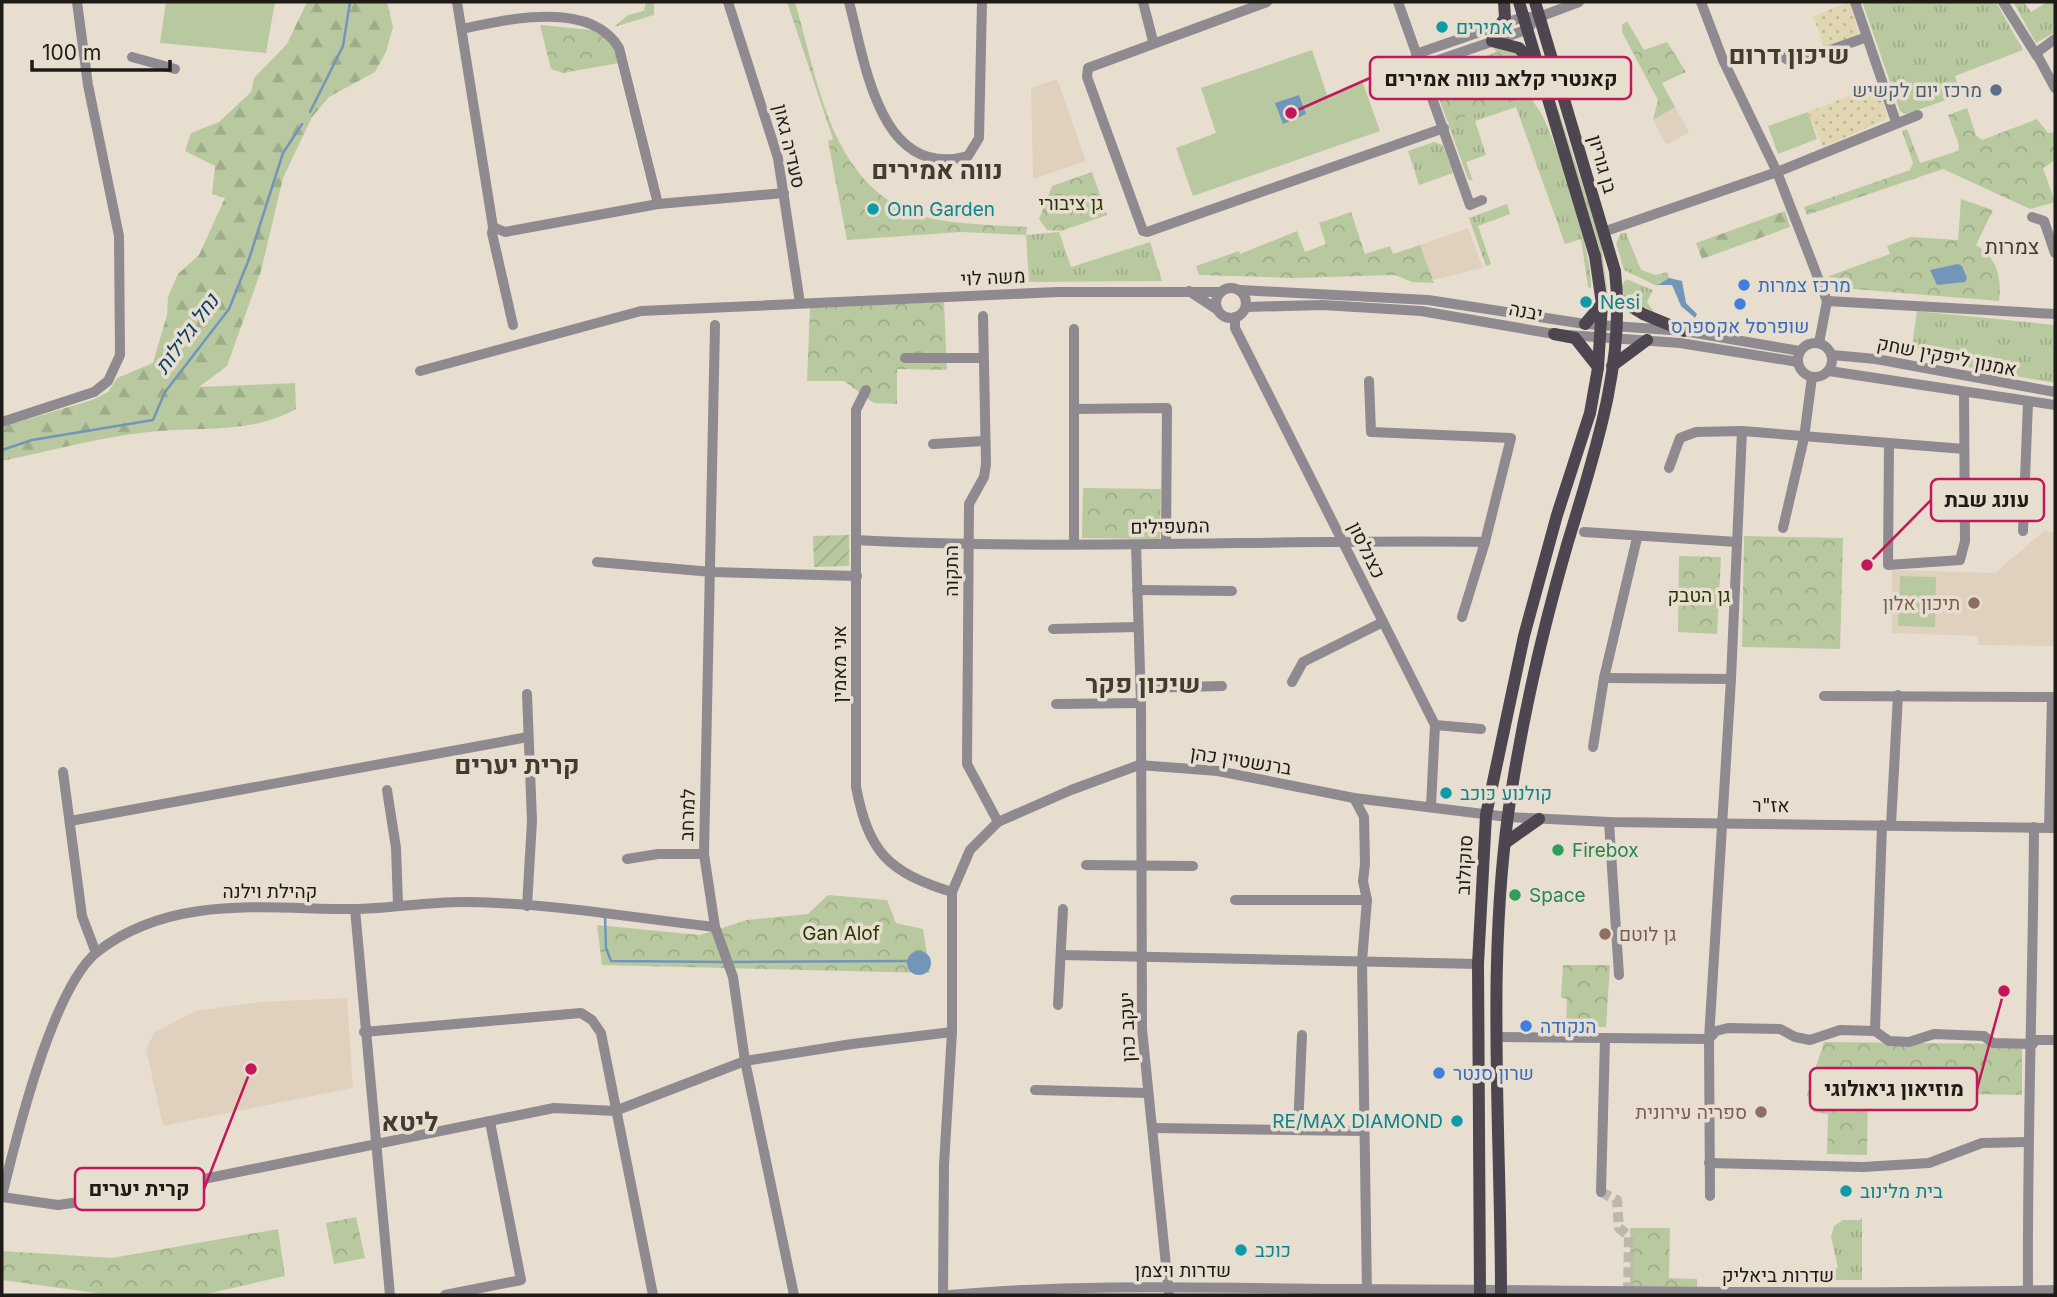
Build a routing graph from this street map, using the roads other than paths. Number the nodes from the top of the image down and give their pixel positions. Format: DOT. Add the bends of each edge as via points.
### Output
graph roads {
  1 [pos="77,2"];
  2 [pos="457,2"];
  3 [pos="728,2"];
  4 [pos="849,2"];
  5 [pos="982,2"];
  6 [pos="1143,2"];
  7 [pos="1267,2"];
  8 [pos="1398,2"];
  9 [pos="1504,2"];
  10 [pos="1519,2"];
  11 [pos="1535,2"];
  12 [pos="1579,2"];
  13 [pos="1701,2"];
  14 [pos="1855,2"];
  15 [pos="2003,2"];
  16 [pos="1539,17"];
  17 [pos="1525,23"];
  18 [pos="1500,25"];
  19 [pos="462,29"];
  20 [pos="1867,37"];
  21 [pos="2055,39"];
  22 [pos="1153,41"];
  23 [pos="1492,41"];
  24 [pos="1416,54"];
  25 [pos="2037,56"];
  26 [pos="132,57"];
  27 [pos="1783,57"];
  28 [pos="1421,66"];
  29 [pos="175,69"];
  30 [pos="1540,75"];
  31 [pos="2055,88"];
  32 [pos="1918,114"];
  33 [pos="1896,122"];
  34 [pos="1444,128"];
  35 [pos="1777,172"];
  36 [pos="1465,192"];
  37 [pos="783,193"];
  38 [pos="658,204"];
  39 [pos="2032,217"];
  40 [pos="494,227"];
  41 [pos="1603,233"];
  42 [pos="2055,253"];
  43 [pos="1240,290"];
  44 [pos="1189,291"];
  45 [pos="1221,292"];
  46 [pos="1617,298"];
  47 [pos="1827,301"];
  48 [pos="800,303"];
  49 [pos="1602,304"];
  50 [pos="1246,307"];
  51 [pos="1218,310"];
  52 [pos="2055,314"];
  53 [pos="984,316"];
  54 [pos="1235,317"];
  55 [pos="1585,324"];
  56 [pos="513,325"];
  57 [pos="715,326"];
  58 [pos="1074,329"];
  59 [pos="1600,331"];
  60 [pos="1684,331"];
  61 [pos="1616,332"];
  62 [pos="1554,334"];
  63 [pos="1647,340"];
  64 [pos="1819,343"];
  65 [pos="1832,355"];
  66 [pos="1799,357"];
  67 [pos="905,358"];
  68 [pos="983,358"];
  69 [pos="1612,366"];
  70 [pos="1598,368"];
  71 [pos="420,371"];
  72 [pos="1829,372"];
  73 [pos="1812,377"];
  74 [pos="1369,381"];
  75 [pos="866,390"];
  76 [pos="1964,392"];
  77 [pos="2055,392"];
  78 [pos="2028,402"];
  79 [pos="2055,405"];
  80 [pos="1074,409"];
  81 [pos="2,422"];
  82 [pos="1742,431"];
  83 [pos="1804,438"];
  84 [pos="984,441"];
  85 [pos="933,444"];
  86 [pos="1889,445"];
  87 [pos="1964,449"];
  88 [pos="1669,468"];
  89 [pos="1783,528"];
  90 [pos="2022,531"];
  91 [pos="1584,532"];
  92 [pos="1637,538"];
  93 [pos="856,540"];
  94 [pos="1343,540"];
  95 [pos="970,542"];
  96 [pos="1485,542"];
  97 [pos="1737,542"];
  98 [pos="1074,544"];
  99 [pos="1166,544"];
  100 [pos="1136,545"];
  101 [pos="597,562"];
  102 [pos="712,572"];
  103 [pos="857,576"];
  104 [pos="1137,590"];
  105 [pos="1232,591"];
  106 [pos="1462,617"];
  107 [pos="1383,622"];
  108 [pos="1138,627"];
  109 [pos="1053,629"];
  110 [pos="1604,678"];
  111 [pos="1731,679"];
  112 [pos="1292,682"];
  113 [pos="1222,686"];
  114 [pos="1140,688"];
  115 [pos="527,694"];
  116 [pos="1898,695"];
  117 [pos="1824,696"];
  118 [pos="1141,703"];
  119 [pos="1056,704"];
  120 [pos="1435,725"];
  121 [pos="1481,729"];
  122 [pos="528,737"];
  123 [pos="1593,747"];
  124 [pos="1139,765"];
  125 [pos="63,772"];
  126 [pos="387,790"];
  127 [pos="1354,798"];
  128 [pos="1431,806"];
  129 [pos="1486,815"];
  130 [pos="1508,817"];
  131 [pos="1539,819"];
  132 [pos="70,821"];
  133 [pos="1721,821"];
  134 [pos="999,822"];
  135 [pos="1609,822"];
  136 [pos="1886,825"];
  137 [pos="2034,827"];
  138 [pos="2052,828"];
  139 [pos="1505,843"];
  140 [pos="704,854"];
  141 [pos="627,859"];
  142 [pos="1086,865"];
  143 [pos="1142,866"];
  144 [pos="1193,866"];
  145 [pos="952,892"];
  146 [pos="1235,900"];
  147 [pos="1367,900"];
  148 [pos="398,904"];
  149 [pos="527,905"];
  150 [pos="355,909"];
  151 [pos="1063,909"];
  152 [pos="715,927"];
  153 [pos="96,953"];
  154 [pos="1061,955"];
  155 [pos="1143,958"];
  156 [pos="1362,961"];
  157 [pos="1478,964"];
  158 [pos="1619,975"];
  159 [pos="1058,1005"];
  160 [pos="1875,1031"];
  161 [pos="364,1032"];
  162 [pos="952,1032"];
  163 [pos="1302,1035"];
  164 [pos="1498,1037"];
  165 [pos="1605,1038"];
  166 [pos="1709,1039"];
  167 [pos="2055,1040"];
  168 [pos="2033,1042"];
  169 [pos="745,1061"];
  170 [pos="1035,1090"];
  171 [pos="1148,1093"];
  172 [pos="615,1111"];
  173 [pos="490,1122"];
  174 [pos="1153,1128"];
  175 [pos="1298,1130"];
  176 [pos="1364,1131"];
  177 [pos="2027,1142"];
  178 [pos="374,1146"];
  179 [pos="1709,1163"];
  180 [pos="1601,1192"];
  181 [pos="2,1196"];
  182 [pos="1710,1196"];
  183 [pos="2055,1290"];
  184 [pos="1169,1291"];
  185 [pos="2028,1291"];
  186 [pos="1367,1292"];
  187 [pos="1480,1292"];
  188 [pos="1501,1292"];
  189 [pos="1706,1294"];
  190 [pos="390,1295"];
  191 [pos="445,1295"];
  192 [pos="653,1295"];
  193 [pos="793,1295"];
  194 [pos="943,1295"];
  195 [pos="949,1295"];
  1 -- 81 [label="street" via="88,85 119,236 120,355 108,381 93,392"];
  2 -- 19 [label="street"];
  3 -- 37 [label="street, סעדיה גאון" via="771,131"];
  4 -- 5 [label="street" via="874,95 895,135 926,156 956,159 968,156 979,138"];
  6 -- 22 [label="street"];
  7 -- 22 [label="street"];
  8 -- 24 [label="street"];
  9 -- 18 [label="main road" via="1505,18"];
  10 -- 17 [label="main road, בן גוריון"];
  11 -- 16 [label="main road, בן גוריון"];
  12 -- 16 [label="street"];
  13 -- 35 [label="street" via="1723,60"];
  14 -- 20 [label="street"];
  15 -- 25 [label="street"];
  16 -- 17 [label="street"];
  16 -- 41 [label="main road, בן גוריון"];
  17 -- 18 [label="street"];
  17 -- 23 [label="street"];
  17 -- 30 [label="main road, בן גוריון"];
  18 -- 24 [label="street"];
  19 -- 38 [label="street" via="506,19 579,18 611,35 619,48"];
  19 -- 40 [label="street"];
  20 -- 27 [label="street" via="1794,63"];
  20 -- 33 [label="street"];
  21 -- 25 [label="street" via="2037,50"];
  22 -- 34 [label="street" via="1090,64 1087,77 1139,227 1147,232"];
  23 -- 28 [label="street"];
  23 -- 30 [label="main road" via="1526,52"];
  24 -- 28 [label="street"];
  25 -- 31 [label="street"];
  26 -- 29 [label="street"];
  28 -- 34 [label="street"];
  30 -- 49 [label="main road, בן גוריון" via="1595,256"];
  32 -- 33 [label="street"];
  33 -- 35 [label="street"];
  34 -- 36 [label="street"];
  35 -- 41 [label="street"];
  35 -- 47 [label="street"];
  36 -- 36 [label="street" via="1470,205 1479,192"];
  37 -- 38 [label="street"];
  37 -- 48 [label="street, סעדיה גאון"];
  38 -- 40 [label="street" via="505,232"];
  39 -- 42 [label="street" via="2045,221"];
  40 -- 56 [label="street"];
  41 -- 46 [label="main road, בן גוריון" via="1615,271"];
  43 -- 45 [label="street"];
  43 -- 50 [label="street"];
  43 -- 55 [label="street" via="1428,300"];
  44 -- 45 [label="street, משה לוי"];
  44 -- 48 [label="street, משה לוי"];
  44 -- 51 [label="street"];
  45 -- 51 [label="street" via="1216,300"];
  46 -- 60 [label="main road"];
  46 -- 61 [label="main road, בן גוריון"];
  47 -- 52 [label="street"];
  47 -- 64 [label="street"];
  48 -- 71 [label="street, משה לוי" via="641,311"];
  49 -- 55 [label="main road"];
  49 -- 59 [label="main road, בן גוריון"];
  50 -- 54 [label="street"];
  50 -- 62 [label="street, יבנה" via="1421,310"];
  51 -- 54 [label="street"];
  53 -- 68 [label="street, התקוה"];
  54 -- 94 [label="street, כצנלסון" via="1235,328"];
  55 -- 59 [label="street"];
  57 -- 102 [label="street, למרחב"];
  58 -- 80 [label="street"];
  59 -- 61 [label="street, יבנה"];
  59 -- 62 [label="street, יבנה"];
  59 -- 70 [label="main road, סוקולוב"];
  60 -- 61 [label="street"];
  60 -- 66 [label="street"];
  61 -- 63 [label="street, יבנה"];
  61 -- 69 [label="main road, סוקולוב"];
  62 -- 70 [label="main road" via="1575,338"];
  63 -- 66 [label="street, יבנה"];
  63 -- 69 [label="main road"];
  64 -- 65 [label="street"];
  64 -- 66 [label="street" via="1808,344"];
  65 -- 72 [label="street"];
  65 -- 77 [label="street, אמנון ליפקין שחק"];
  66 -- 73 [label="street" via="1802,372"];
  67 -- 68 [label="street"];
  68 -- 84 [label="street, התקוה"];
  69 -- 130 [label="main road, סוקולוב" via="1539,647"];
  70 -- 129 [label="main road, סוקולוב" via="1590,412 1524,636"];
  72 -- 73 [label="street"];
  72 -- 76 [label="street"];
  73 -- 83 [label="street"];
  74 -- 96 [label="street" via="1371,432 1511,438"];
  75 -- 93 [label="street, אני מאמין" via="856,410"];
  76 -- 78 [label="street"];
  76 -- 87 [label="street"];
  78 -- 79 [label="street"];
  78 -- 90 [label="street"];
  80 -- 98 [label="street"];
  80 -- 99 [label="street" via="1167,408"];
  82 -- 83 [label="street"];
  82 -- 88 [label="street" via="1696,432 1679,438"];
  82 -- 97 [label="street"];
  83 -- 86 [label="street"];
  83 -- 89 [label="street"];
  84 -- 85 [label="street"];
  84 -- 95 [label="street, התקוה" via="984,477 969,504"];
  86 -- 87 [label="street"];
  86 -- 87 [label="street" via="1888,565 1955,562 1964,556"];
  91 -- 92 [label="street"];
  92 -- 97 [label="street"];
  92 -- 110 [label="street"];
  93 -- 95 [label="street, המעפילים"];
  93 -- 103 [label="street, אני מאמין"];
  94 -- 96 [label="street, המעפילים"];
  94 -- 99 [label="street, המעפילים"];
  94 -- 107 [label="street, כצנלסון"];
  95 -- 98 [label="street, המעפילים"];
  95 -- 134 [label="street, התקוה" via="967,764"];
  96 -- 106 [label="street"];
  97 -- 111 [label="street"];
  98 -- 100 [label="street, המעפילים"];
  99 -- 100 [label="street, המעפילים"];
  100 -- 104 [label="street, יעקב כהן"];
  101 -- 102 [label="street"];
  102 -- 103 [label="street"];
  102 -- 140 [label="street, למרחב"];
  103 -- 145 [label="street, אני מאמין" via="856,787 863,822 874,844 902,873"];
  104 -- 105 [label="street"];
  104 -- 108 [label="street, יעקב כהן"];
  107 -- 112 [label="street" via="1303,662"];
  107 -- 120 [label="street, כצנלסון"];
  108 -- 109 [label="street"];
  108 -- 114 [label="street, יעקב כהן"];
  110 -- 111 [label="street"];
  110 -- 123 [label="street"];
  111 -- 133 [label="street"];
  113 -- 114 [label="street"];
  114 -- 118 [label="street, יעקב כהן"];
  115 -- 122 [label="street"];
  116 -- 117 [label="street"];
  116 -- 136 [label="street"];
  116 -- 138 [label="street" via="2052,697"];
  118 -- 119 [label="street"];
  118 -- 124 [label="street, יעקב כהן"];
  120 -- 121 [label="street"];
  120 -- 128 [label="street, כצנלסון"];
  122 -- 132 [label="street"];
  122 -- 149 [label="street" via="533,821"];
  124 -- 127 [label="street, ברנשטיין כהן" via="1218,771"];
  124 -- 134 [label="street, ברנשטיין כהן"];
  124 -- 143 [label="street, יעקב כהן"];
  125 -- 132 [label="street"];
  126 -- 148 [label="street"];
  127 -- 128 [label="street, ברנשטיין כהן"];
  127 -- 147 [label="street" via="1364,817"];
  128 -- 129 [label="street, ברנשטיין כהן"];
  129 -- 130 [label="street, אז\"ר"];
  129 -- 157 [label="main road, סוקולוב"];
  130 -- 131 [label="street, אז\"ר"];
  130 -- 139 [label="main road, סוקולוב"];
  131 -- 135 [label="street, אז\"ר"];
  131 -- 139 [label="main road"];
  132 -- 153 [label="street" via="82,916"];
  133 -- 135 [label="street, אז\"ר"];
  133 -- 136 [label="street, אז\"ר"];
  133 -- 166 [label="street"];
  134 -- 145 [label="street" via="970,850"];
  135 -- 158 [label="street"];
  136 -- 137 [label="street, אז\"ר"];
  136 -- 160 [label="street"];
  137 -- 138 [label="street, אז\"ר"];
  137 -- 168 [label="street"];
  139 -- 164 [label="main road, סוקולוב"];
  140 -- 141 [label="street"];
  140 -- 152 [label="street, למרחב"];
  142 -- 143 [label="street"];
  143 -- 144 [label="street"];
  143 -- 155 [label="street, יעקב כהן"];
  145 -- 162 [label="street"];
  146 -- 147 [label="street"];
  147 -- 156 [label="street"];
  148 -- 149 [label="street, קהילת וילנה"];
  148 -- 150 [label="street, קהילת וילנה"];
  149 -- 152 [label="street, קהילת וילנה"];
  150 -- 153 [label="street, קהילת וילנה" via="223,907 175,914 136,929"];
  150 -- 161 [label="street"];
  151 -- 154 [label="street"];
  152 -- 169 [label="street, למרחב" via="733,976"];
  153 -- 181 [label="street, קהילת וילנה" via="50,1030"];
  154 -- 155 [label="street"];
  154 -- 159 [label="street"];
  155 -- 156 [label="street"];
  155 -- 171 [label="street, יעקב כהן" via="1142,1029"];
  156 -- 157 [label="street"];
  156 -- 176 [label="street"];
  157 -- 187 [label="main road, סוקולוב"];
  160 -- 166 [label="street" via="1840,1030 1810,1040 1780,1029 1728,1028"];
  160 -- 168 [label="street" via="1889,1041 1909,1042 1934,1034 1984,1036 1993,1043"];
  161 -- 172 [label="street" via="581,1013 593,1020 601,1033"];
  161 -- 178 [label="street"];
  162 -- 169 [label="street"];
  162 -- 194 [label="street"];
  163 -- 175 [label="street"];
  164 -- 165 [label="street"];
  164 -- 188 [label="main road, סוקולוב"];
  165 -- 166 [label="street"];
  165 -- 180 [label="street"];
  166 -- 179 [label="street"];
  167 -- 168 [label="street"];
  168 -- 177 [label="street"];
  169 -- 172 [label="street"];
  169 -- 193 [label="street, למרחב"];
  170 -- 171 [label="street"];
  171 -- 174 [label="street, יעקב כהן"];
  172 -- 173 [label="street" via="554,1108"];
  172 -- 192 [label="street"];
  173 -- 178 [label="street"];
  173 -- 191 [label="street" via="521,1280"];
  174 -- 175 [label="street"];
  174 -- 184 [label="street, יעקב כהן"];
  175 -- 176 [label="street"];
  176 -- 186 [label="street"];
  177 -- 179 [label="street" via="1982,1143 1929,1163 1863,1167"];
  177 -- 185 [label="street"];
  178 -- 181 [label="street" via="103,1199 58,1205"];
  178 -- 190 [label="street"];
  179 -- 182 [label="street"];
  183 -- 185 [label="street, שדרות ביאליק"];
  184 -- 186 [label="street, שדרות ויצמן"];
  184 -- 195 [label="street, שדרות ויצמן" via="1013,1289"];
  185 -- 189 [label="street, שדרות ביאליק"];
  186 -- 187 [label="street, שדרות ויצמן"];
  187 -- 188 [label="street, שדרות ויצמן"];
  188 -- 189 [label="street, שדרות ביאליק"];
}
